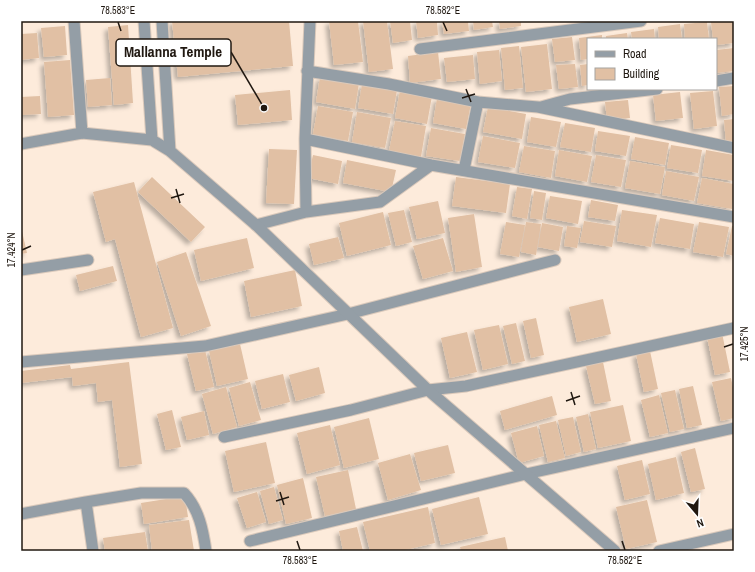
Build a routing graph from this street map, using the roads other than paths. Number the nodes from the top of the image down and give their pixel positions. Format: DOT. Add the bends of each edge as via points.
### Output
graph roads {
  1 [pos="74,21"];
  2 [pos="144,21"];
  3 [pos="162,21"];
  4 [pos="310,21"];
  5 [pos="641,21"];
  6 [pos="420,49"];
  7 [pos="308,71"];
  8 [pos="734,78"];
  9 [pos="717,81"];
  10 [pos="647,90"];
  11 [pos="478,102"];
  12 [pos="538,108"];
  13 [pos="82,133"];
  14 [pos="305,139"];
  15 [pos="152,140"];
  16 [pos="21,144"];
  17 [pos="734,148"];
  18 [pos="170,151"];
  19 [pos="431,165"];
  20 [pos="464,170"];
  21 [pos="306,212"];
  22 [pos="734,217"];
  23 [pos="256,225"];
  24 [pos="88,260"];
  25 [pos="555,260"];
  26 [pos="21,270"];
  27 [pos="348,314"];
  28 [pos="734,328"];
  29 [pos="21,362"];
  30 [pos="428,390"];
  31 [pos="734,428"];
  32 [pos="224,437"];
  33 [pos="526,474"];
  34 [pos="86,502"];
  35 [pos="21,514"];
  36 [pos="734,534"];
  37 [pos="250,541"];
  38 [pos="93,551"];
  39 [pos="206,551"];
  40 [pos="615,551"];
  41 [pos="659,551"];
  1 -- 13 [label="street"];
  2 -- 15 [label="street"];
  3 -- 18 [label="street"];
  4 -- 7 [label="street"];
  5 -- 6 [label="street"];
  7 -- 11 [label="street"];
  7 -- 14 [label="street"];
  8 -- 9 [label="street"];
  10 -- 12 [label="street" via="570,99"];
  11 -- 12 [label="street"];
  11 -- 20 [label="street"];
  12 -- 17 [label="street"];
  13 -- 15 [label="street"];
  13 -- 16 [label="street"];
  14 -- 19 [label="street"];
  14 -- 21 [label="street"];
  15 -- 18 [label="street"];
  18 -- 23 [label="street"];
  19 -- 20 [label="street"];
  19 -- 21 [label="street" via="380,202"];
  20 -- 22 [label="street"];
  21 -- 23 [label="street"];
  23 -- 27 [label="street"];
  24 -- 26 [label="street"];
  25 -- 27 [label="street"];
  27 -- 29 [label="street" via="204,346"];
  27 -- 30 [label="street"];
  28 -- 30 [label="street" via="466,386"];
  30 -- 32 [label="street" via="351,410"];
  30 -- 33 [label="street"];
  31 -- 33 [label="street"];
  33 -- 37 [label="street"];
  33 -- 40 [label="street"];
  34 -- 35 [label="street"];
  34 -- 38 [label="street"];
  34 -- 39 [label="street" via="141,493 184,493 193,503 203,529"];
  36 -- 41 [label="street"];
}
